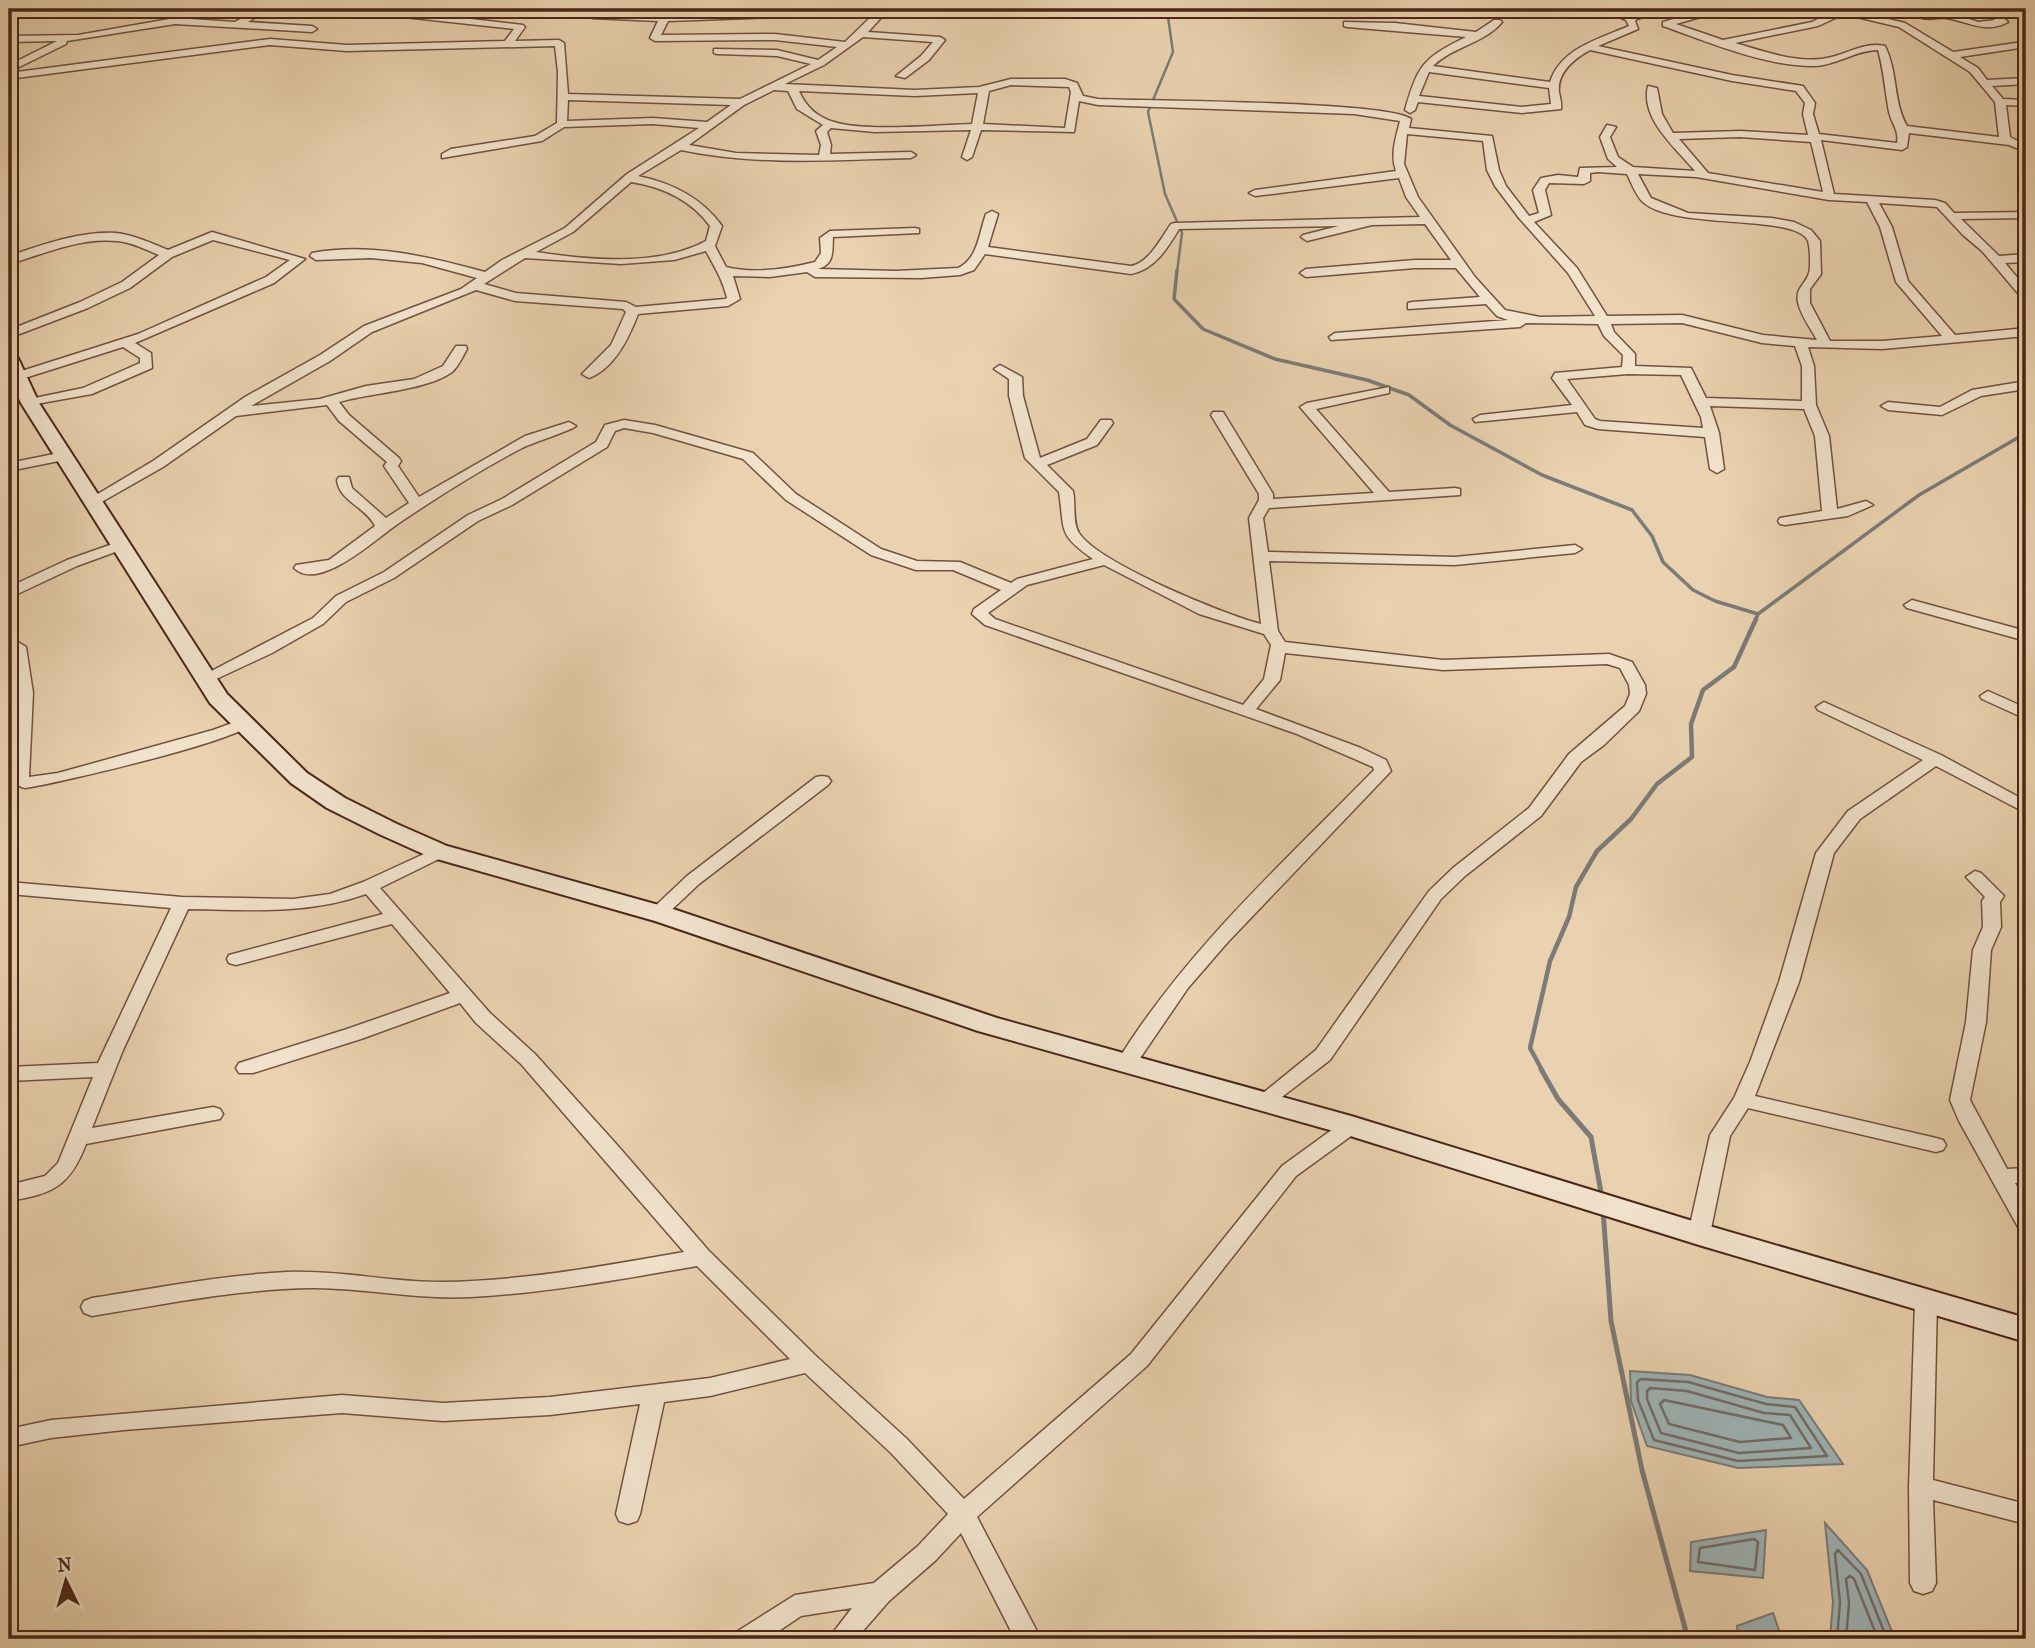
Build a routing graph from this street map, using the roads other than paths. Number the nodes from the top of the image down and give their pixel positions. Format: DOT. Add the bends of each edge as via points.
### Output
graph roads {
  1 [pos="264,9"];
  2 [pos="358,9"];
  3 [pos="446,9"];
  4 [pos="587,9"];
  5 [pos="884,9"];
  6 [pos="1605,9"];
  7 [pos="1666,9"];
  8 [pos="1675,9"];
  9 [pos="1707,9"];
  10 [pos="1988,9"];
  11 [pos="397,10"];
  12 [pos="1838,10"];
  13 [pos="722,12"];
  14 [pos="806,14"];
  15 [pos="1693,16"];
  16 [pos="431,17"];
  17 [pos="664,18"];
  18 [pos="1631,19"];
  19 [pos="238,23"];
  20 [pos="1497,23"];
  21 [pos="1346,24"];
  22 [pos="312,29"];
  23 [pos="1912,31"];
  24 [pos="861,34"];
  25 [pos="1478,35"];
  26 [pos="9,39"];
  27 [pos="69,39"];
  28 [pos="1722,43"];
  29 [pos="508,44"];
  30 [pos="2023,45"];
  31 [pos="846,46"];
  32 [pos="1590,47"];
  33 [pos="717,51"];
  34 [pos="1767,55"];
  35 [pos="1954,55"];
  36 [pos="820,62"];
  37 [pos="1424,68"];
  38 [pos="9,69"];
  39 [pos="9,76"];
  40 [pos="901,76"];
  41 [pos="1746,80"];
  42 [pos="2026,82"];
  43 [pos="1987,83"];
  44 [pos="1554,86"];
  45 [pos="775,87"];
  46 [pos="1653,88"];
  47 [pos="792,89"];
  48 [pos="984,89"];
  49 [pos="1075,94"];
  50 [pos="562,97"];
  51 [pos="1413,98"];
  52 [pos="743,102"];
  53 [pos="2000,102"];
  54 [pos="2026,103"];
  55 [pos="562,124"];
  56 [pos="707,125"];
  57 [pos="829,125"];
  58 [pos="1405,125"];
  59 [pos="977,127"];
  60 [pos="1611,127"];
  61 [pos="1902,129"];
  62 [pos="1670,136"];
  63 [pos="1814,138"];
  64 [pos="2011,142"];
  65 [pos="680,146"];
  66 [pos="2026,149"];
  67 [pos="911,155"];
  68 [pos="446,156"];
  69 [pos="824,156"];
  70 [pos="967,157"];
  71 [pos="1631,171"];
  72 [pos="1402,174"];
  73 [pos="1705,176"];
  74 [pos="629,178"];
  75 [pos="1255,193"];
  76 [pos="1829,197"];
  77 [pos="1872,201"];
  78 [pos="992,214"];
  79 [pos="2026,215"];
  80 [pos="1952,216"];
  81 [pos="1429,220"];
  82 [pos="1527,220"];
  83 [pos="1372,222"];
  84 [pos="915,231"];
  85 [pos="1307,237"];
  86 [pos="709,246"];
  87 [pos="981,250"];
  88 [pos="168,254"];
  89 [pos="524,254"];
  90 [pos="316,256"];
  91 [pos="2026,258"];
  92 [pos="9,260"];
  93 [pos="1996,260"];
  94 [pos="1459,264"];
  95 [pos="810,268"];
  96 [pos="726,272"];
  97 [pos="1306,273"];
  98 [pos="488,277"];
  99 [pos="476,286"];
  100 [pos="2026,295"];
  101 [pos="1487,300"];
  102 [pos="1412,306"];
  103 [pos="633,311"];
  104 [pos="1603,320"];
  105 [pos="1531,321"];
  106 [pos="2026,332"];
  107 [pos="9,334"];
  108 [pos="1335,337"];
  109 [pos="1951,338"];
  110 [pos="125,343"];
  111 [pos="1801,344"];
  112 [pos="1826,345"];
  113 [pos="461,349"];
  114 [pos="1000,369"];
  115 [pos="1628,370"];
  116 [pos="12,371"];
  117 [pos="589,374"];
  118 [pos="2026,385"];
  119 [pos="1384,390"];
  120 [pos="331,401"];
  121 [pos="1702,402"];
  122 [pos="30,403"];
  123 [pos="1809,405"];
  124 [pos="1888,406"];
  125 [pos="1581,408"];
  126 [pos="233,413"];
  127 [pos="1218,415"];
  128 [pos="1480,419"];
  129 [pos="1106,423"];
  130 [pos="569,426"];
  131 [pos="1712,433"];
  132 [pos="64,456"];
  133 [pos="1037,464"];
  134 [pos="9,467"];
  135 [pos="1717,469"];
  136 [pos="344,480"];
  137 [pos="1455,492"];
  138 [pos="1384,496"];
  139 [pos="93,501"];
  140 [pos="1263,504"];
  141 [pos="418,505"];
  142 [pos="1866,505"];
  143 [pos="1830,514"];
  144 [pos="1784,521"];
  145 [pos="383,527"];
  146 [pos="121,545"];
  147 [pos="1575,549"];
  148 [pos="1261,556"];
  149 [pos="1107,560"];
  150 [pos="301,568"];
  151 [pos="1010,588"];
  152 [pos="9,593"];
  153 [pos="1912,605"];
  154 [pos="2026,636"];
  155 [pos="1274,638"];
  156 [pos="18,647"];
  157 [pos="206,678"];
  158 [pos="1988,696"];
  159 [pos="1824,707"];
  160 [pos="1246,711"];
  161 [pos="2026,714"];
  162 [pos="243,724"];
  163 [pos="1935,760"];
  164 [pos="821,780"];
  165 [pos="2026,808"];
  166 [pos="439,852"];
  167 [pos="1975,877"];
  168 [pos="369,886"];
  169 [pos="9,888"];
  170 [pos="182,903"];
  171 [pos="658,913"];
  172 [pos="395,917"];
  173 [pos="236,959"];
  174 [pos="463,995"];
  175 [pos="1125,1065"];
  176 [pos="246,1068"];
  177 [pos="106,1069"];
  178 [pos="9,1074"];
  179 [pos="1743,1100"];
  180 [pos="1262,1102"];
  181 [pos="213,1114"];
  182 [pos="1352,1126"];
  183 [pos="79,1139"];
  184 [pos="1936,1145"];
  185 [pos="2026,1175"];
  186 [pos="2001,1177"];
  187 [pos="9,1193"];
  188 [pos="2026,1221"];
  189 [pos="1699,1234"];
  190 [pos="701,1257"];
  191 [pos="1926,1301"];
  192 [pos="92,1307"];
  193 [pos="2026,1330"];
  194 [pos="809,1363"];
  195 [pos="654,1395"];
  196 [pos="9,1438"];
  197 [pos="1921,1487"];
  198 [pos="628,1514"];
  199 [pos="963,1514"];
  200 [pos="2026,1514"];
  201 [pos="1923,1583"];
  202 [pos="880,1592"];
  203 [pos="747,1639"];
  204 [pos="841,1639"];
  205 [pos="1028,1639"];
  1 -- 19 [label="street"];
  2 -- 11 [label="street"];
  3 -- 16 [label="street"];
  4 -- 17 [label="street" via="592,15"];
  5 -- 24 [label="street"];
  6 -- 18 [label="street"];
  7 -- 18 [label="street"];
  8 -- 15 [label="street"];
  9 -- 15 [label="street" via="1711,11"];
  10 -- 23 [label="street" via="2003,22 1977,25 1945,14 1920,15 1934,23 1932,28"];
  11 -- 16 [label="street"];
  12 -- 23 [label="street" via="1889,20"];
  12 -- 28 [label="street" via="1815,24"];
  13 -- 14 [label="street"];
  13 -- 17 [label="street"];
  15 -- 28 [label="street" via="1667,24"];
  16 -- 29 [label="street" via="520,27"];
  17 -- 31 [label="street" via="657,40 775,37"];
  18 -- 32 [label="street" via="1635,27"];
  19 -- 22 [label="street"];
  19 -- 27 [label="street" via="175,21"];
  20 -- 25 [label="street"];
  21 -- 25 [label="street"];
  23 -- 35 [label="street"];
  24 -- 31 [label="street"];
  24 -- 40 [label="street" via="940,40"];
  25 -- 37 [label="street" via="1446,50"];
  26 -- 27 [label="street"];
  27 -- 38 [label="street"];
  28 -- 34 [label="street"];
  29 -- 39 [label="street" via="347,48 270,42"];
  29 -- 50 [label="street" via="561,44"];
  30 -- 35 [label="street"];
  31 -- 36 [label="street"];
  32 -- 41 [label="street"];
  32 -- 44 [label="street" via="1565,63"];
  33 -- 36 [label="street" via="777,53"];
  34 -- 41 [label="street" via="1761,68"];
  34 -- 61 [label="street" via="1828,61 1880,47"];
  35 -- 43 [label="street"];
  36 -- 45 [label="street"];
  37 -- 44 [label="street"];
  37 -- 51 [label="street"];
  41 -- 63 [label="street" via="1799,88 1810,103"];
  42 -- 43 [label="street"];
  43 -- 53 [label="street"];
  44 -- 51 [label="street" via="1557,107 1548,110"];
  45 -- 47 [label="street"];
  45 -- 52 [label="street"];
  46 -- 62 [label="street" via="1656,115"];
  47 -- 48 [label="street" via="908,94"];
  47 -- 57 [label="street" via="801,107"];
  48 -- 49 [label="street" via="1011,82 1065,82 1073,85"];
  48 -- 59 [label="street"];
  49 -- 58 [label="street" via="1087,101 1354,111"];
  49 -- 59 [label="street" via="1069,131"];
  50 -- 52 [label="street"];
  50 -- 55 [label="street"];
  51 -- 58 [label="street"];
  52 -- 56 [label="street"];
  53 -- 54 [label="street"];
  53 -- 64 [label="street" via="2005,139"];
  55 -- 56 [label="street" via="653,121"];
  55 -- 68 [label="street" via="538,139"];
  56 -- 65 [label="street"];
  57 -- 59 [label="street"];
  57 -- 69 [label="street" via="821,131"];
  58 -- 72 [label="street" via="1399,143"];
  58 -- 82 [label="street" via="1488,138 1496,177"];
  59 -- 70 [label="street"];
  60 -- 71 [label="street" via="1605,137 1613,159"];
  61 -- 63 [label="street" via="1902,147 1896,148"];
  61 -- 64 [label="street"];
  62 -- 63 [label="street"];
  62 -- 73 [label="street"];
  63 -- 76 [label="street"];
  64 -- 66 [label="street"];
  65 -- 69 [label="street" via="725,155"];
  65 -- 74 [label="street"];
  67 -- 69 [label="street"];
  71 -- 73 [label="street"];
  71 -- 82 [label="street" via="1584,170 1584,181 1545,180 1539,190 1545,215"];
  71 -- 112 [label="street" via="1644,198 1677,214 1772,221 1807,232 1814,241 1815,274 1804,289 1804,303"];
  72 -- 75 [label="street"];
  72 -- 81 [label="street"];
  73 -- 76 [label="street"];
  74 -- 86 [label="street" via="667,186 694,203 716,226"];
  74 -- 89 [label="street" via="569,230"];
  76 -- 77 [label="street"];
  77 -- 80 [label="street" via="1935,203"];
  77 -- 109 [label="street" via="1886,226 1902,282"];
  78 -- 87 [label="street"];
  79 -- 80 [label="street"];
  80 -- 93 [label="street"];
  81 -- 83 [label="street"];
  81 -- 94 [label="street"];
  82 -- 104 [label="street" via="1573,271"];
  83 -- 85 [label="street"];
  83 -- 87 [label="street" via="1175,226 1142,268 1131,270"];
  84 -- 95 [label="street" via="830,234 825,261"];
  86 -- 89 [label="street" via="654,259"];
  86 -- 96 [label="street"];
  87 -- 95 [label="street" via="969,268 952,273 815,273"];
  88 -- 92 [label="street" via="108,237"];
  88 -- 107 [label="street" via="125,285"];
  88 -- 110 [label="street" via="212,236 299,259 270,280"];
  89 -- 98 [label="street"];
  90 -- 98 [label="street" via="371,254 423,259"];
  91 -- 93 [label="street"];
  93 -- 100 [label="street"];
  94 -- 97 [label="street"];
  94 -- 101 [label="street"];
  95 -- 96 [label="street"];
  96 -- 103 [label="street" via="734,299 727,302"];
  98 -- 99 [label="street"];
  99 -- 103 [label="street" via="515,297 626,306"];
  99 -- 126 [label="street" via="368,329"];
  101 -- 102 [label="street"];
  101 -- 105 [label="street" via="1510,317"];
  103 -- 117 [label="street" via="621,344"];
  104 -- 105 [label="street"];
  104 -- 111 [label="street" via="1682,319"];
  104 -- 115 [label="street" via="1608,333 1629,354"];
  105 -- 108 [label="street"];
  106 -- 109 [label="street"];
  109 -- 112 [label="street"];
  110 -- 116 [label="street"];
  110 -- 122 [label="street" via="146,356 147,365 87,391"];
  111 -- 112 [label="street"];
  111 -- 123 [label="street" via="1808,366"];
  113 -- 120 [label="street" via="448,369 423,381"];
  114 -- 133 [label="street" via="1015,377 1016,396"];
  115 -- 121 [label="street" via="1686,372"];
  115 -- 125 [label="street" via="1560,376"];
  116 -- 122 [label="main road"];
  118 -- 124 [label="street" via="1977,393 1942,411"];
  119 -- 138 [label="street" via="1307,407"];
  120 -- 126 [label="street"];
  120 -- 141 [label="street" via="394,461 391,466"];
  121 -- 123 [label="street"];
  121 -- 131 [label="street"];
  122 -- 132 [label="main road"];
  123 -- 143 [label="street" via="1822,436"];
  125 -- 128 [label="street"];
  125 -- 131 [label="street" via="1590,422 1598,425"];
  126 -- 139 [label="street"];
  127 -- 140 [label="street" via="1266,494"];
  129 -- 133 [label="street" via="1088,445"];
  130 -- 141 [label="street" via="531,438"];
  131 -- 135 [label="street"];
  132 -- 134 [label="street"];
  132 -- 139 [label="main road"];
  133 -- 149 [label="street" via="1066,491 1075,538"];
  136 -- 145 [label="street" via="345,490 374,513"];
  137 -- 138 [label="street"];
  138 -- 140 [label="street"];
  139 -- 146 [label="main road"];
  140 -- 148 [label="street" via="1256,518"];
  141 -- 145 [label="street"];
  142 -- 143 [label="street"];
  143 -- 144 [label="street"];
  145 -- 150 [label="street" via="349,555 325,567 314,571"];
  146 -- 152 [label="street" via="72,562"];
  146 -- 157 [label="main road"];
  147 -- 148 [label="street" via="1455,561"];
  148 -- 155 [label="street"];
  149 -- 151 [label="street"];
  149 -- 155 [label="street" via="1214,615"];
  151 -- 157 [label="street" via="950,564 916,566 876,552 791,497 748,456 655,429 619,425 610,428 602,444 473,518 389,575 341,599 318,621"];
  151 -- 160 [label="street" via="982,608 982,618"];
  153 -- 154 [label="street"];
  155 -- 160 [label="street" via="1272,680"];
  155 -- 180 [label="street" via="1289,649 1443,665 1609,659 1626,665 1638,694 1633,708 1575,758 1535,812 1435,895 1323,1055"];
  156 -- 162 [label="street" via="26,676 20,769 25,783 59,778"];
  157 -- 162 [label="main road"];
  158 -- 161 [label="street"];
  159 -- 163 [label="street"];
  160 -- 175 [label="street" via="1357,752 1380,764 1382,775 1220,939 1181,984"];
  162 -- 166 [label="main road" via="299,778 336,803"];
  163 -- 165 [label="street"];
  163 -- 179 [label="street" via="1854,815 1825,853 1789,982"];
  164 -- 171 [label="street"];
  166 -- 168 [label="street"];
  166 -- 171 [label="main road"];
  167 -- 186 [label="street" via="1994,896 1992,927 1982,950 1976,1022 1960,1100"];
  168 -- 170 [label="street" via="333,899 293,905"];
  168 -- 172 [label="street"];
  169 -- 170 [label="street"];
  170 -- 177 [label="street"];
  171 -- 175 [label="main road" via="917,1002"];
  172 -- 173 [label="street"];
  172 -- 174 [label="street"];
  174 -- 176 [label="street"];
  174 -- 190 [label="street" via="528,1059"];
  175 -- 180 [label="main road"];
  177 -- 178 [label="street"];
  177 -- 183 [label="street"];
  179 -- 184 [label="street"];
  179 -- 189 [label="street" via="1720,1135"];
  180 -- 182 [label="main road"];
  181 -- 183 [label="street"];
  182 -- 189 [label="main road"];
  182 -- 199 [label="street" via="1289,1171 1139,1360"];
  183 -- 187 [label="street" via="58,1177"];
  185 -- 186 [label="street"];
  186 -- 188 [label="street"];
  189 -- 191 [label="main road"];
  190 -- 192 [label="street" via="489,1287 441,1290 316,1279 250,1283"];
  190 -- 194 [label="street"];
  191 -- 193 [label="main road"];
  191 -- 197 [label="street"];
  194 -- 195 [label="street"];
  194 -- 199 [label="street"];
  195 -- 196 [label="street" via="443,1412 342,1404 124,1421"];
  195 -- 198 [label="street"];
  197 -- 200 [label="street"];
  197 -- 201 [label="street"];
  199 -- 202 [label="street" via="927,1553"];
  199 -- 205 [label="street"];
  202 -- 203 [label="street" via="795,1606"];
  202 -- 204 [label="street"];
}
